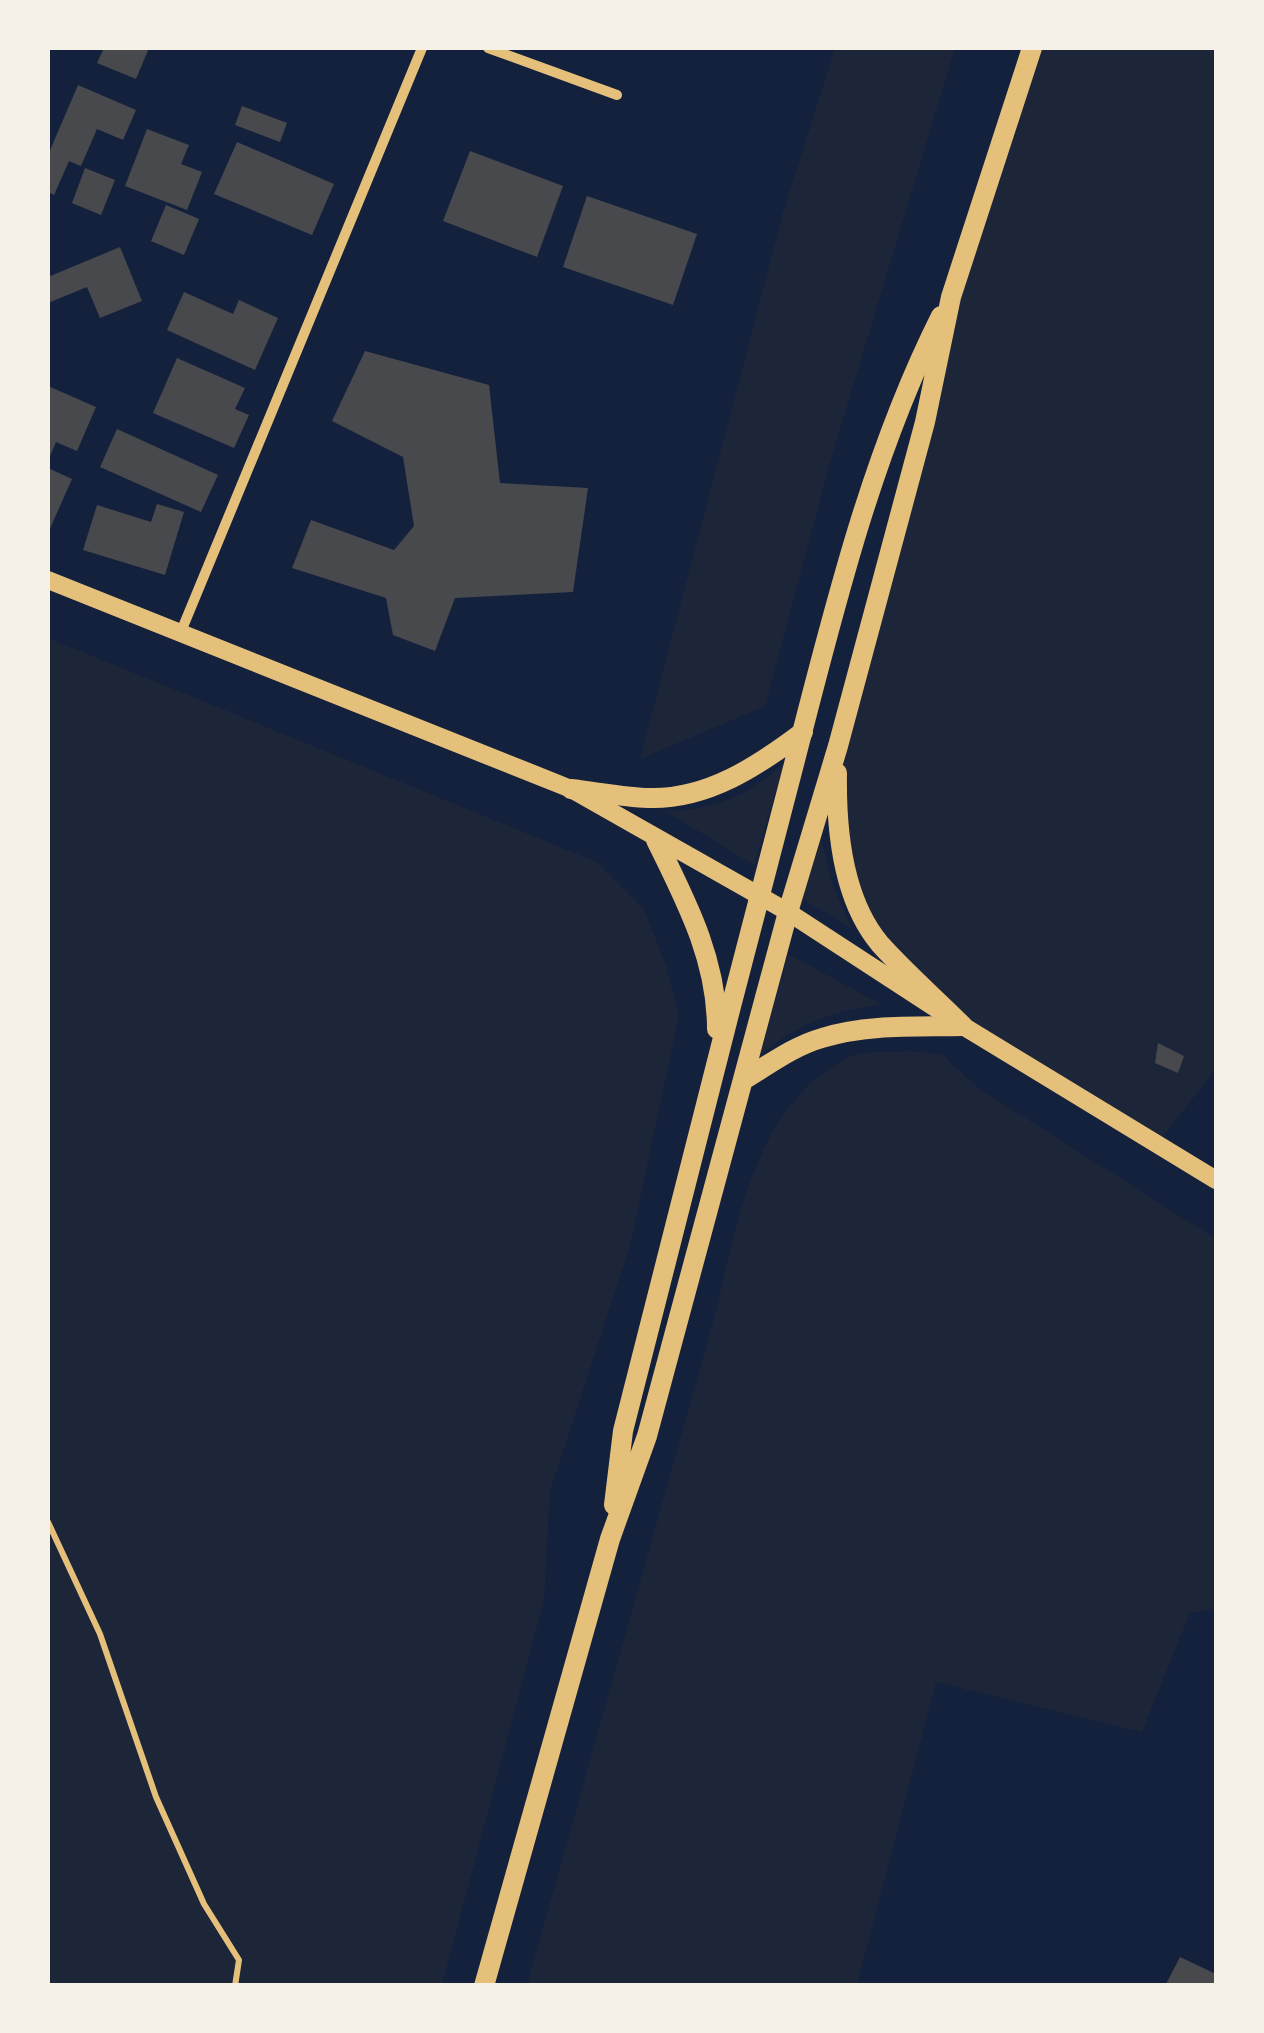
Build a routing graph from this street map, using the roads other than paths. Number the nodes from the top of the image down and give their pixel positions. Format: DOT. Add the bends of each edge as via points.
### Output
graph roads {
  1 [pos="422,48"];
  2 [pos="488,48"];
  3 [pos="1032,48"];
  4 [pos="617,95"];
  5 [pos="951,297"];
  6 [pos="48,580"];
  7 [pos="180,634"];
  8 [pos="802,732"];
  9 [pos="838,746"];
  10 [pos="571,789"];
  11 [pos="656,840"];
  12 [pos="758,896"];
  13 [pos="788,912"];
  14 [pos="963,1026"];
  15 [pos="718,1056"];
  16 [pos="745,1078"];
  17 [pos="1216,1180"];
  18 [pos="610,1539"];
  19 [pos="484,1986"];
  1 -- 7 [label="street"];
  2 -- 4 [label="street"];
  3 -- 5 [label="main road"];
  5 -- 8 [label="main road" via="877,471"];
  5 -- 9 [label="main road" via="926,422"];
  6 -- 7 [label="street"];
  7 -- 10 [label="street"];
  8 -- 10 [label="main road" via="712,788 652,798"];
  8 -- 12 [label="main road"];
  9 -- 13 [label="main road"];
  9 -- 14 [label="main road" via="836,798 848,882 861,913 878,942"];
  10 -- 11 [label="street"];
  11 -- 12 [label="street"];
  11 -- 15 [label="main road" via="704,940"];
  12 -- 13 [label="street"];
  12 -- 15 [label="main road"];
  13 -- 14 [label="street"];
  13 -- 16 [label="main road"];
  14 -- 16 [label="main road" via="862,1029 822,1038"];
  14 -- 17 [label="street"];
  15 -- 18 [label="main road" via="623,1431"];
  16 -- 18 [label="main road" via="648,1436"];
  18 -- 19 [label="main road"];
}
